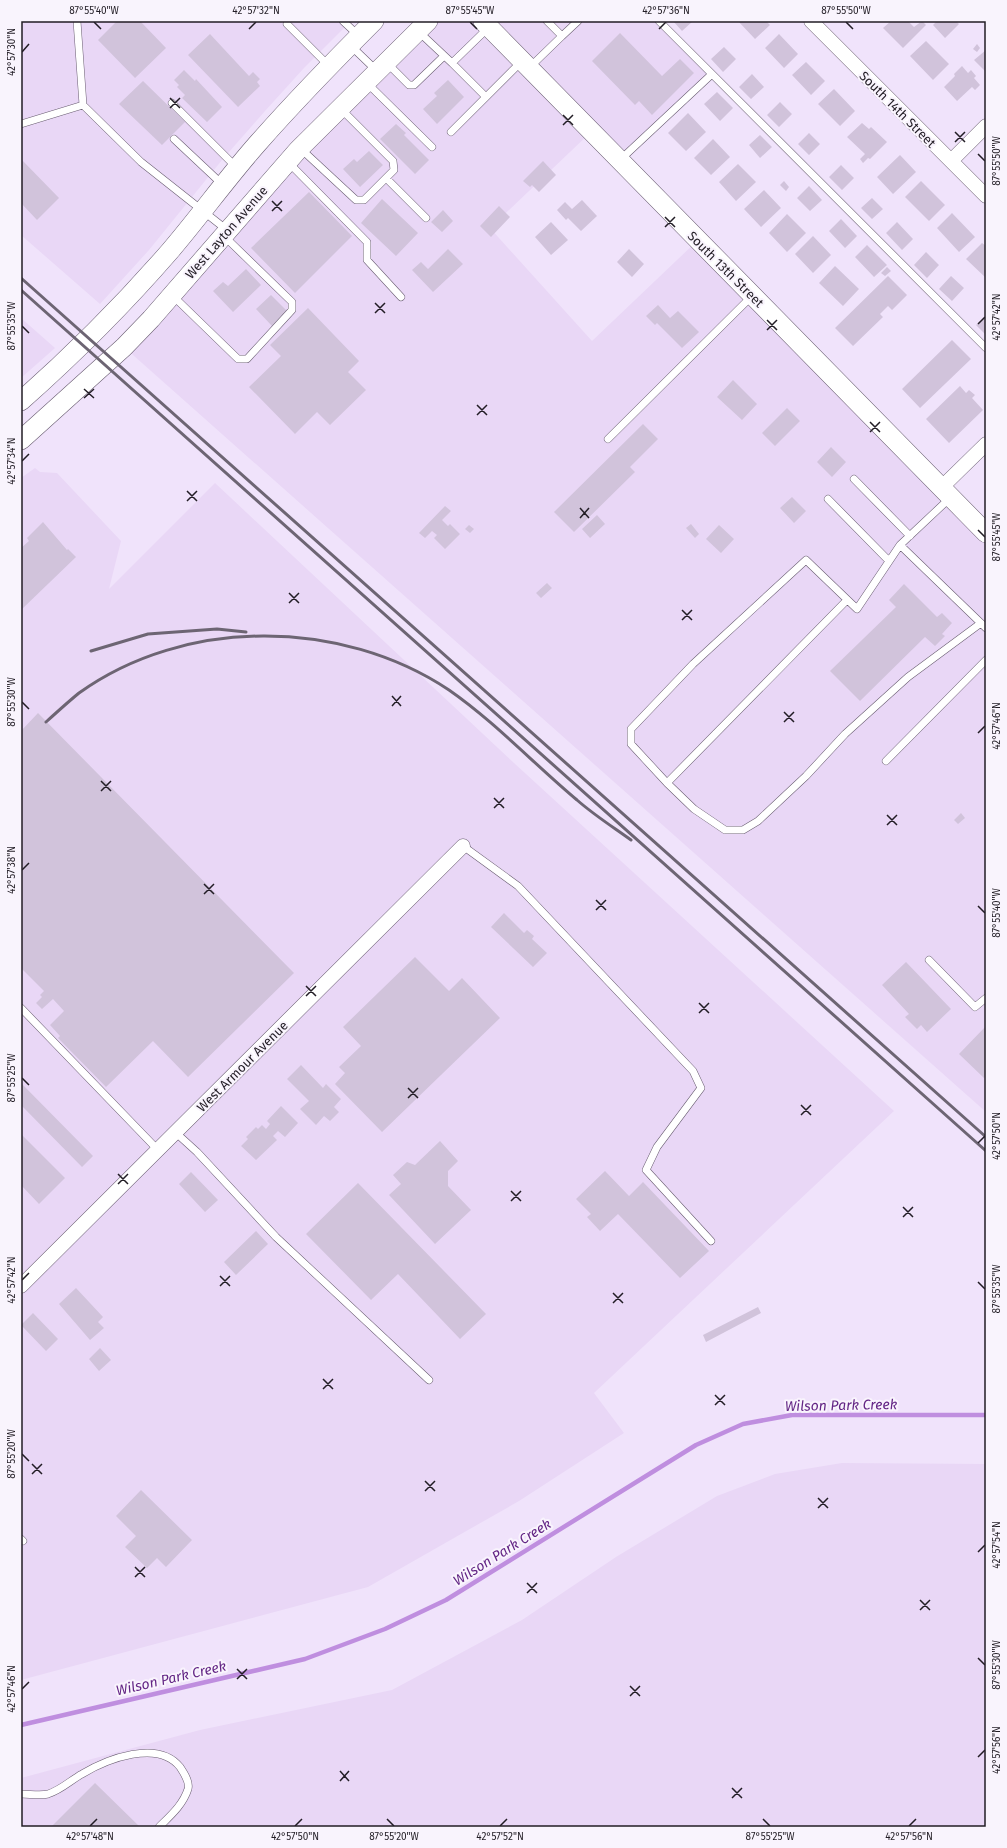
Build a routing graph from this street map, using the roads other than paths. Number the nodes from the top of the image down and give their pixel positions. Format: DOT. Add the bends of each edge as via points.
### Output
graph roads {
  1 [pos="77,21"];
  2 [pos="344,21"];
  3 [pos="374,21"];
  4 [pos="547,21"];
  5 [pos="578,21"];
  6 [pos="659,21"];
  7 [pos="811,21"];
  8 [pos="484,23"];
  9 [pos="287,24"];
  10 [pos="423,26"];
  11 [pos="562,36"];
  12 [pos="354,40"];
  13 [pos="444,56"];
  14 [pos="452,63"];
  15 [pos="526,65"];
  16 [pos="329,66"];
  17 [pos="377,72"];
  18 [pos="712,74"];
  19 [pos="486,97"];
  20 [pos="172,103"];
  21 [pos="83,105"];
  22 [pos="340,108"];
  23 [pos="21,124"];
  24 [pos="986,126"];
  25 [pos="451,132"];
  26 [pos="174,139"];
  27 [pos="432,147"];
  28 [pos="294,155"];
  29 [pos="619,161"];
  30 [pos="951,161"];
  31 [pos="237,168"];
  32 [pos="386,178"];
  33 [pos="223,185"];
  34 [pos="986,196"];
  35 [pos="203,210"];
  36 [pos="426,218"];
  37 [pos="225,233"];
  38 [pos="172,295"];
  39 [pos="752,296"];
  40 [pos="401,297"];
  41 [pos="986,348"];
  42 [pos="21,400"];
  43 [pos="608,439"];
  44 [pos="21,440"];
  45 [pos="986,444"];
  46 [pos="854,479"];
  47 [pos="946,492"];
  48 [pos="828,500"];
  49 [pos="986,533"];
  50 [pos="910,536"];
  51 [pos="900,545"];
  52 [pos="889,561"];
  53 [pos="847,600"];
  54 [pos="983,626"];
  55 [pos="986,660"];
  56 [pos="886,761"];
  57 [pos="667,784"];
  58 [pos="463,846"];
  59 [pos="929,960"];
  60 [pos="986,998"];
  61 [pos="21,1008"];
  62 [pos="176,1132"];
  63 [pos="158,1150"];
  64 [pos="712,1241"];
  65 [pos="21,1286"];
  66 [pos="429,1380"];
  67 [pos="21,1794"];
  68 [pos="159,1827"];
  1 -- 21 [label="lane"];
  2 -- 12 [label="lane"];
  3 -- 12 [label="main road"];
  4 -- 11 [label="lane"];
  5 -- 11 [label="lane"];
  6 -- 18 [label="lane"];
  7 -- 30 [label="street, South 14th Street"];
  8 -- 14 [label="lane"];
  8 -- 15 [label="main road, South 13th Street"];
  9 -- 16 [label="lane"];
  10 -- 13 [label="lane"];
  10 -- 17 [label="main road, West Layton Avenue"];
  11 -- 15 [label="lane"];
  12 -- 16 [label="main road"];
  12 -- 17 [label="lane"];
  13 -- 14 [label="lane"];
  13 -- 17 [label="lane" via="414,85"];
  14 -- 19 [label="lane"];
  15 -- 19 [label="lane"];
  15 -- 29 [label="main road, South 13th Street"];
  16 -- 31 [label="main road"];
  17 -- 22 [label="main road, West Layton Avenue"];
  17 -- 27 [label="lane"];
  18 -- 29 [label="lane"];
  18 -- 41 [label="lane"];
  19 -- 25 [label="lane"];
  20 -- 31 [label="lane"];
  21 -- 23 [label="lane"];
  21 -- 35 [label="lane" via="141,162"];
  22 -- 28 [label="main road, West Layton Avenue"];
  22 -- 32 [label="lane" via="393,161 394,170"];
  24 -- 30 [label="street"];
  26 -- 33 [label="lane"];
  28 -- 32 [label="lane" via="356,200 364,200"];
  28 -- 37 [label="main road, West Layton Avenue"];
  28 -- 40 [label="lane" via="367,242 367,260"];
  29 -- 39 [label="main road, South 13th Street"];
  30 -- 34 [label="street, South 14th Street"];
  31 -- 33 [label="main road"];
  32 -- 36 [label="lane"];
  33 -- 35 [label="main road"];
  35 -- 37 [label="lane"];
  35 -- 42 [label="main road" via="126,300 55,371"];
  37 -- 38 [label="main road, West Layton Avenue"];
  37 -- 38 [label="lane" via="292,302 292,310 247,359 238,359"];
  38 -- 44 [label="main road, West Layton Avenue" via="124,347"];
  39 -- 43 [label="lane"];
  39 -- 47 [label="main road, South 13th Street"];
  45 -- 47 [label="street"];
  46 -- 50 [label="lane"];
  47 -- 49 [label="main road, South 13th Street"];
  47 -- 50 [label="lane"];
  48 -- 52 [label="lane"];
  50 -- 51 [label="lane"];
  51 -- 52 [label="lane"];
  51 -- 54 [label="lane"];
  52 -- 53 [label="lane" via="857,609"];
  53 -- 57 [label="lane"];
  53 -- 57 [label="lane" via="806,560 693,664 630,729 632,744"];
  54 -- 57 [label="lane" via="908,677 845,734 806,776 758,821 743,830 725,830 694,809"];
  55 -- 56 [label="lane"];
  58 -- 62 [label="street, West Armour Avenue"];
  58 -- 64 [label="lane" via="518,886 693,1072 701,1088 657,1147 646,1170"];
  59 -- 60 [label="lane" via="975,1007"];
  61 -- 63 [label="lane"];
  62 -- 63 [label="street, West Armour Avenue"];
  62 -- 66 [label="lane" via="276,1237"];
  63 -- 65 [label="street, West Armour Avenue"];
  67 -- 68 [label="lane" via="48,1794 112,1759 144,1753 162,1755 175,1761 189,1785 185,1800"];
}
